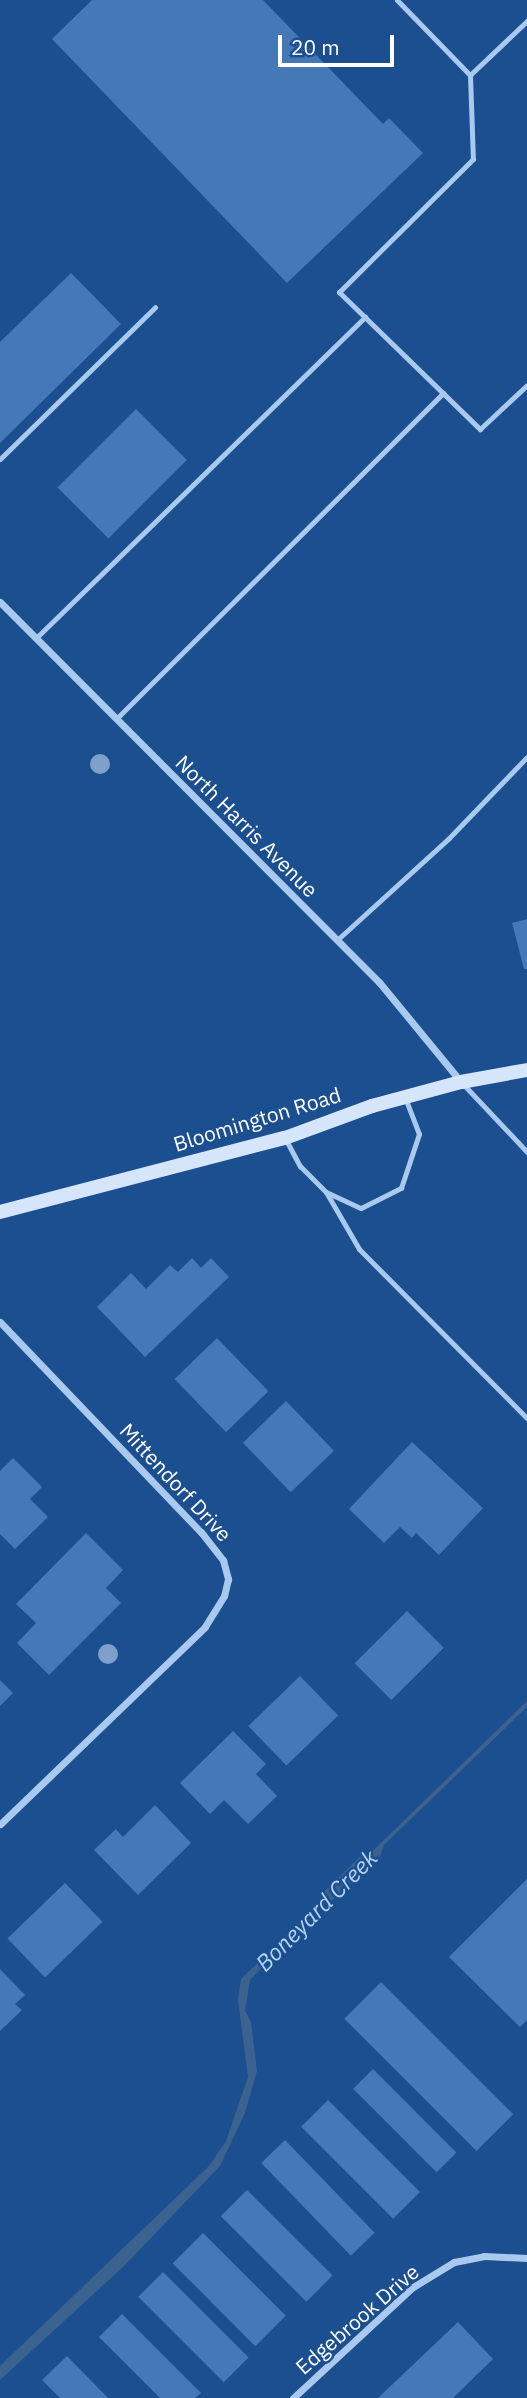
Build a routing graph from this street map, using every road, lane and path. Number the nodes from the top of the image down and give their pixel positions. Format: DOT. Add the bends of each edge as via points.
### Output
graph roads {
  1 [pos="397,0"];
  2 [pos="527,21"];
  3 [pos="470,75"];
  4 [pos="155,307"];
  5 [pos="365,317"];
  6 [pos="527,384"];
  7 [pos="443,393"];
  8 [pos="0,459"];
  9 [pos="0,602"];
  10 [pos="36,638"];
  11 [pos="116,719"];
  12 [pos="527,757"];
  13 [pos="337,940"];
  14 [pos="527,1070"];
  15 [pos="461,1082"];
  16 [pos="405,1097"];
  17 [pos="285,1138"];
  18 [pos="527,1152"];
  19 [pos="326,1192"];
  20 [pos="0,1212"];
  21 [pos="0,1322"];
  22 [pos="527,1418"];
  23 [pos="0,1824"];
  24 [pos="527,2258"];
  25 [pos="293,2398"];
  1 -- 3 [label="lane"];
  2 -- 3 [label="lane"];
  3 -- 5 [label="lane" via="473,159 339,292"];
  4 -- 8 [label="lane"];
  5 -- 7 [label="lane"];
  5 -- 10 [label="lane"];
  6 -- 7 [label="lane" via="480,429"];
  7 -- 11 [label="lane"];
  9 -- 10 [label="street, North Harris Avenue"];
  10 -- 11 [label="street, North Harris Avenue"];
  11 -- 13 [label="street, North Harris Avenue"];
  12 -- 13 [label="lane" via="449,838"];
  13 -- 15 [label="street, North Harris Avenue" via="425,1033"];
  14 -- 15 [label="main road, Bloomington Road"];
  15 -- 16 [label="main road, Bloomington Road"];
  15 -- 18 [label="lane"];
  16 -- 17 [label="main road, Bloomington Road"];
  16 -- 19 [label="lane" via="419,1134 401,1188 361,1208"];
  17 -- 19 [label="lane" via="300,1166"];
  17 -- 20 [label="main road, Bloomington Road"];
  19 -- 22 [label="lane" via="359,1249"];
  21 -- 23 [label="street, Mittendorf Drive" via="201,1532 223,1560 228,1579 224,1596 205,1627"];
  24 -- 25 [label="street, Edgebrook Drive" via="484,2256 454,2262 413,2287"];
}
